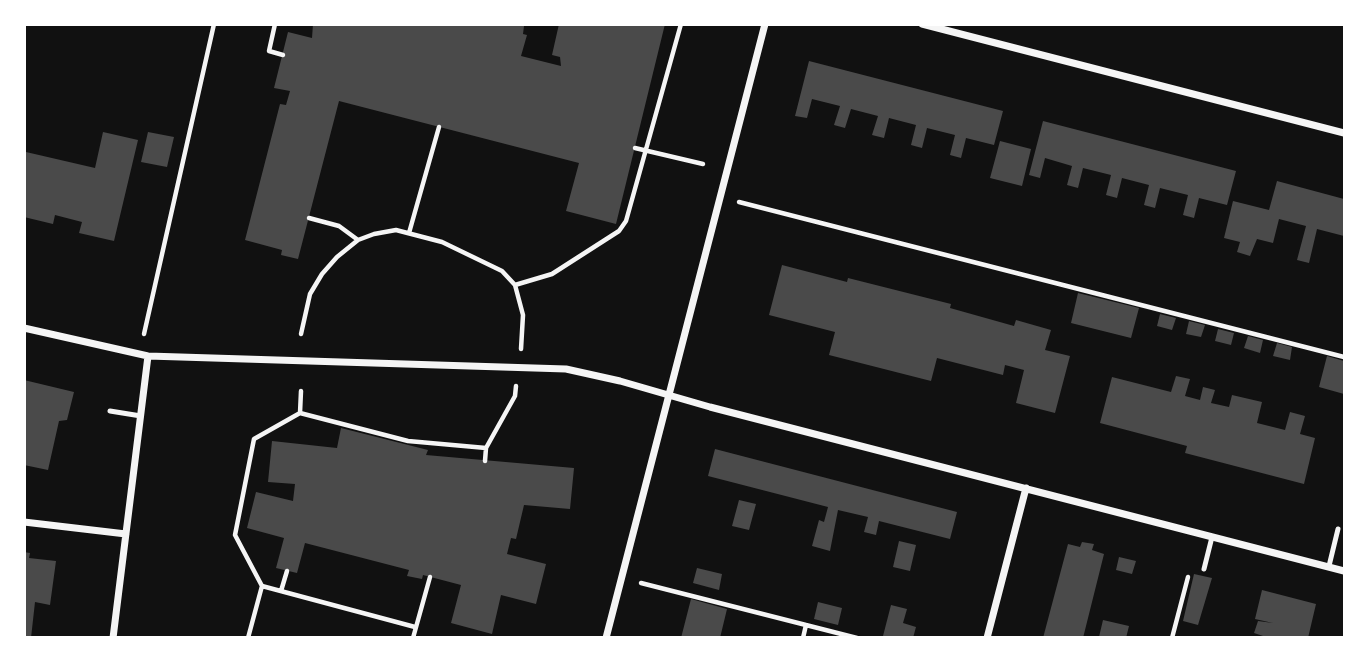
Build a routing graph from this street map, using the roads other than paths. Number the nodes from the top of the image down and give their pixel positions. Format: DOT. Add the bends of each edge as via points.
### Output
graph roads {
  1 [pos="765,24"];
  2 [pos="922,24"];
  3 [pos="1345,133"];
  4 [pos="24,328"];
  5 [pos="148,356"];
  6 [pos="669,395"];
  7 [pos="110,411"];
  8 [pos="141,416"];
  9 [pos="1026,488"];
  10 [pos="24,522"];
  11 [pos="1338,528"];
  12 [pos="126,534"];
  13 [pos="1212,537"];
  14 [pos="1329,566"];
  15 [pos="1204,569"];
  16 [pos="1345,571"];
  17 [pos="113,638"];
  18 [pos="606,638"];
  19 [pos="987,638"];
  1 -- 6 [label="street"];
  2 -- 3 [label="street"];
  4 -- 5 [label="street"];
  5 -- 6 [label="street" via="547,367"];
  5 -- 8 [label="street"];
  6 -- 9 [label="street"];
  6 -- 18 [label="street"];
  7 -- 8 [label="lane"];
  8 -- 12 [label="street"];
  9 -- 13 [label="street"];
  9 -- 19 [label="street"];
  10 -- 12 [label="street"];
  11 -- 14 [label="lane"];
  12 -- 17 [label="street"];
  13 -- 14 [label="street"];
  13 -- 15 [label="lane"];
  14 -- 16 [label="street"];
}
